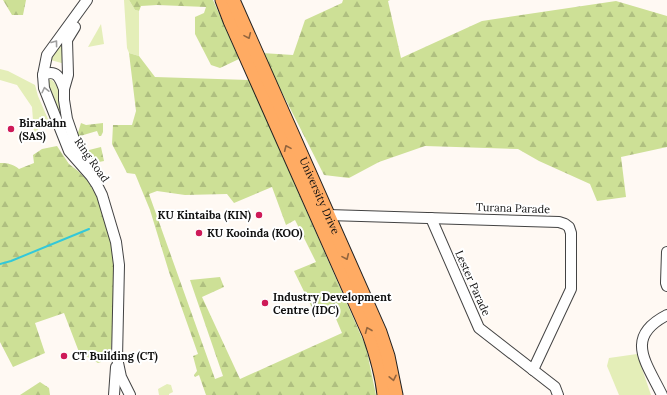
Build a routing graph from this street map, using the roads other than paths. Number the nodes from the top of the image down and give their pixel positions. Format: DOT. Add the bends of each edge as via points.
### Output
graph roads {
  1 [pos="88,0"];
  2 [pos="94,0"];
  3 [pos="222,0"];
  4 [pos="233,0"];
  5 [pos="44,75"];
  6 [pos="68,75"];
  7 [pos="64,89"];
  8 [pos="70,130"];
  9 [pos="328,215"];
  10 [pos="431,218"];
  11 [pos="667,252"];
  12 [pos="667,286"];
  13 [pos="667,315"];
  14 [pos="117,358"];
  15 [pos="532,370"];
  16 [pos="114,395"];
  17 [pos="130,395"];
  18 [pos="134,395"];
  19 [pos="384,395"];
  20 [pos="396,395"];
  21 [pos="558,395"];
  22 [pos="662,395"];
  5 -- 1 [label="street, Ring Road, one-way" via="47,55"];
  2 -- 6 [label="street, Ring Road" via="68,37"];
  19 -- 3 [label="main road, University Drive, one-way" via="383,382 369,334"];
  4 -- 9 [label="main road, University Drive, one-way"];
  5 -- 7 [label="street" via="54,73 60,78"];
  14 -- 5 [label="street, Ring Road, one-way" via="119,265 116,242 97,184 72,155 65,142 45,94"];
  6 -- 7 [label="street, Ring Road"];
  6 -- 8 [label="street"];
  7 -- 8 [label="street, Ring Road"];
  8 -- 18 [label="street, Ring Road" via="83,158 105,185 123,243 126,275 124,367"];
  9 -- 10 [label="street, Turana Parade"];
  9 -- 20 [label="main road, University Drive, one-way" via="380,332"];
  10 -- 15 [label="street, Lester Parade" via="479,328"];
  10 -- 15 [label="street, Turana Parade" via="559,222 569,227 572,239 571,289"];
  11 -- 12 [label="street"];
  13 -- 22 [label="street" via="648,328 642,341 644,357"];
  14 -- 16 [label="street"];
  14 -- 17 [label="street, Ring Road" via="121,377"];
  15 -- 21 [label="street, Lester Parade" via="555,387"];
}
